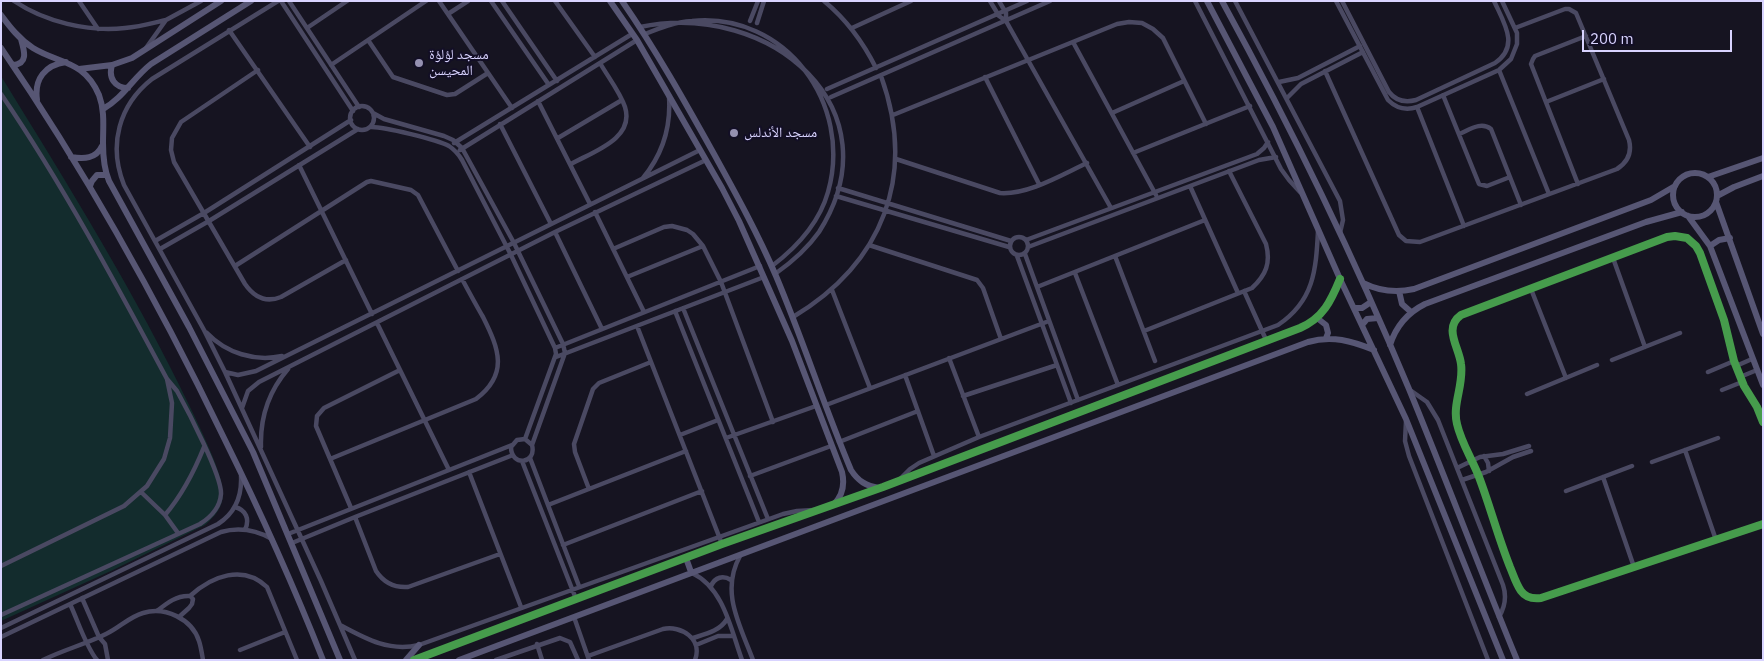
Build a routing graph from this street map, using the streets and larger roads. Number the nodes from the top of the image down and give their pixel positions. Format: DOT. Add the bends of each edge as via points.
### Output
graph roads {
  1 [pos="14,1"];
  2 [pos="79,1"];
  3 [pos="200,1"];
  4 [pos="221,1"];
  5 [pos="251,1"];
  6 [pos="279,1"];
  7 [pos="289,1"];
  8 [pos="347,1"];
  9 [pos="426,1"];
  10 [pos="439,1"];
  11 [pos="468,1"];
  12 [pos="491,1"];
  13 [pos="502,1"];
  14 [pos="555,1"];
  15 [pos="610,1"];
  16 [pos="622,1"];
  17 [pos="758,1"];
  18 [pos="764,1"];
  19 [pos="824,1"];
  20 [pos="911,1"];
  21 [pos="990,1"];
  22 [pos="999,1"];
  23 [pos="1027,1"];
  24 [pos="1050,1"];
  25 [pos="1195,1"];
  26 [pos="1207,1"];
  27 [pos="1222,1"];
  28 [pos="1235,1"];
  29 [pos="1336,1"];
  30 [pos="1342,1"];
  31 [pos="1502,1"];
  32 [pos="1495,2"];
  33 [pos="1005,11"];
  34 [pos="448,14"];
  35 [pos="998,14"];
  36 [pos="1,15"];
  37 [pos="744,19"];
  38 [pos="166,20"];
  39 [pos="658,20"];
  40 [pos="750,21"];
  41 [pos="1006,21"];
  42 [pos="757,23"];
  43 [pos="640,27"];
  44 [pos="764,27"];
  45 [pos="307,28"];
  46 [pos="852,28"];
  47 [pos="1515,28"];
  48 [pos="98,29"];
  49 [pos="229,30"];
  50 [pos="632,34"];
  51 [pos="645,34"];
  52 [pos="1586,36"];
  53 [pos="21,39"];
  54 [pos="368,40"];
  55 [pos="637,40"];
  56 [pos="1073,42"];
  57 [pos="1360,46"];
  58 [pos="1,48"];
  59 [pos="144,51"];
  60 [pos="1365,53"];
  61 [pos="595,57"];
  62 [pos="67,61"];
  63 [pos="1027,61"];
  64 [pos="600,63"];
  65 [pos="13,65"];
  66 [pos="112,65"];
  67 [pos="331,65"];
  68 [pos="876,68"];
  69 [pos="79,69"];
  70 [pos="258,70"];
  71 [pos="1499,70"];
  72 [pos="1312,71"];
  73 [pos="1325,71"];
  74 [pos="488,73"];
  75 [pos="881,76"];
  76 [pos="985,77"];
  77 [pos="1315,77"];
  78 [pos="1604,78"];
  79 [pos="1294,79"];
  80 [pos="557,81"];
  81 [pos="822,81"];
  82 [pos="1184,81"];
  83 [pos="1279,82"];
  84 [pos="549,85"];
  85 [pos="1298,86"];
  86 [pos="128,88"];
  87 [pos="827,89"];
  88 [pos="1,94"];
  89 [pos="1443,95"];
  90 [pos="669,96"];
  91 [pos="831,97"];
  92 [pos="1288,98"];
  93 [pos="622,100"];
  94 [pos="37,101"];
  95 [pos="538,101"];
  96 [pos="1546,102"];
  97 [pos="1250,106"];
  98 [pos="359,107"];
  99 [pos="1417,107"];
  100 [pos="512,108"];
  101 [pos="103,109"];
  102 [pos="353,111"];
  103 [pos="373,113"];
  104 [pos="1112,114"];
  105 [pos="893,115"];
  106 [pos="351,120"];
  107 [pos="500,124"];
  108 [pos="1206,124"];
  109 [pos="370,127"];
  110 [pos="358,129"];
  111 [pos="1459,134"];
  112 [pos="558,138"];
  113 [pos="456,142"];
  114 [pos="1268,142"];
  115 [pos="102,146"];
  116 [pos="449,147"];
  117 [pos="307,148"];
  118 [pos="462,148"];
  119 [pos="700,150"];
  120 [pos="457,152"];
  121 [pos="1133,153"];
  122 [pos="71,156"];
  123 [pos="689,156"];
  124 [pos="1276,157"];
  125 [pos="310,158"];
  126 [pos="896,158"];
  127 [pos="1763,158"];
  128 [pos="706,160"];
  129 [pos="1087,163"];
  130 [pos="570,164"];
  131 [pos="298,165"];
  132 [pos="694,166"];
  133 [pos="1229,171"];
  134 [pos="106,175"];
  135 [pos="1510,177"];
  136 [pos="1708,177"];
  137 [pos="1761,178"];
  138 [pos="642,179"];
  139 [pos="1039,184"];
  140 [pos="1578,184"];
  141 [pos="90,186"];
  142 [pos="1190,186"];
  143 [pos="1675,186"];
  144 [pos="838,188"];
  145 [pos="1155,192"];
  146 [pos="1303,194"];
  147 [pos="1549,194"];
  148 [pos="836,196"];
  149 [pos="1158,198"];
  150 [pos="1717,198"];
  151 [pos="888,203"];
  152 [pos="590,204"];
  153 [pos="1522,205"];
  154 [pos="1111,208"];
  155 [pos="885,210"];
  156 [pos="322,211"];
  157 [pos="595,212"];
  158 [pos="204,213"];
  159 [pos="1685,214"];
  160 [pos="1206,220"];
  161 [pos="208,221"];
  162 [pos="551,224"];
  163 [pos="1464,226"];
  164 [pos="1318,230"];
  165 [pos="555,232"];
  166 [pos="1340,233"];
  167 [pos="1730,238"];
  168 [pos="1026,240"];
  169 [pos="155,241"];
  170 [pos="1011,241"];
  171 [pos="514,243"];
  172 [pos="869,245"];
  173 [pos="703,246"];
  174 [pos="1710,246"];
  175 [pos="506,247"];
  176 [pos="1009,247"];
  177 [pos="1028,247"];
  178 [pos="160,249"];
  179 [pos="613,249"];
  180 [pos="518,252"];
  181 [pos="1024,254"];
  182 [pos="511,255"];
  183 [pos="1017,256"];
  184 [pos="1115,256"];
  185 [pos="1613,258"];
  186 [pos="346,260"];
  187 [pos="235,266"];
  188 [pos="760,266"];
  189 [pos="772,266"];
  190 [pos="458,271"];
  191 [pos="1075,273"];
  192 [pos="775,274"];
  193 [pos="627,277"];
  194 [pos="765,277"];
  195 [pos="462,279"];
  196 [pos="1340,279"];
  197 [pos="721,282"];
  198 [pos="1363,283"];
  199 [pos="1037,287"];
  200 [pos="1531,289"];
  201 [pos="832,290"];
  202 [pos="1244,291"];
  203 [pos="1399,291"];
  204 [pos="724,292"];
  205 [pos="1238,293"];
  206 [pos="786,301"];
  207 [pos="1371,302"];
  208 [pos="777,305"];
  209 [pos="683,308"];
  210 [pos="1354,308"];
  211 [pos="675,311"];
  212 [pos="644,312"];
  213 [pos="1411,312"];
  214 [pos="372,314"];
  215 [pos="792,314"];
  216 [pos="782,318"];
  217 [pos="1317,318"];
  218 [pos="1378,318"];
  219 [pos="1049,321"];
  220 [pos="377,323"];
  221 [pos="1042,324"];
  222 [pos="1362,325"];
  223 [pos="637,326"];
  224 [pos="602,329"];
  225 [pos="204,330"];
  226 [pos="1144,331"];
  227 [pos="1262,332"];
  228 [pos="1680,333"];
  229 [pos="1763,334"];
  230 [pos="1326,338"];
  231 [pos="1001,339"];
  232 [pos="1267,342"];
  233 [pos="563,344"];
  234 [pos="1390,345"];
  235 [pos="1645,347"];
  236 [pos="555,348"];
  237 [pos="1374,350"];
  238 [pos="288,354"];
  239 [pos="565,354"];
  240 [pos="556,357"];
  241 [pos="949,358"];
  242 [pos="1752,359"];
  243 [pos="1612,360"];
  244 [pos="1155,361"];
  245 [pos="651,362"];
  246 [pos="1735,363"];
  247 [pos="1057,365"];
  248 [pos="290,366"];
  249 [pos="1596,366"];
  250 [pos="400,370"];
  251 [pos="1757,370"];
  252 [pos="225,372"];
  253 [pos="1708,372"];
  254 [pos="904,375"];
  255 [pos="253,378"];
  256 [pos="1566,378"];
  257 [pos="167,379"];
  258 [pos="1741,379"];
  259 [pos="1118,385"];
  260 [pos="1763,385"];
  261 [pos="870,388"];
  262 [pos="1409,390"];
  263 [pos="1722,390"];
  264 [pos="1526,394"];
  265 [pos="964,396"];
  266 [pos="182,400"];
  267 [pos="1078,400"];
  268 [pos="172,403"];
  269 [pos="1071,403"];
  270 [pos="826,405"];
  271 [pos="816,406"];
  272 [pos="242,410"];
  273 [pos="918,411"];
  274 [pos="1406,419"];
  275 [pos="424,420"];
  276 [pos="718,420"];
  277 [pos="773,422"];
  278 [pos="1763,422"];
  279 [pos="1050,423"];
  280 [pos="680,435"];
  281 [pos="734,436"];
  282 [pos="1055,436"];
  283 [pos="979,437"];
  284 [pos="726,438"];
  285 [pos="1718,438"];
  286 [pos="525,439"];
  287 [pos="839,442"];
  288 [pos="512,445"];
  289 [pos="532,445"];
  290 [pos="831,446"];
  291 [pos="1529,446"];
  292 [pos="204,447"];
  293 [pos="261,448"];
  294 [pos="1685,450"];
  295 [pos="686,451"];
  296 [pos="1530,451"];
  297 [pos="513,456"];
  298 [pos="934,456"];
  299 [pos="1484,456"];
  300 [pos="530,458"];
  301 [pos="330,459"];
  302 [pos="1472,460"];
  303 [pos="522,461"];
  304 [pos="1652,462"];
  305 [pos="1632,466"];
  306 [pos="1457,468"];
  307 [pos="240,470"];
  308 [pos="449,470"];
  309 [pos="851,470"];
  310 [pos="1489,471"];
  311 [pos="469,472"];
  312 [pos="1478,474"];
  313 [pos="750,476"];
  314 [pos="843,476"];
  315 [pos="1603,477"];
  316 [pos="1462,480"];
  317 [pos="898,482"];
  318 [pos="883,488"];
  319 [pos="589,489"];
  320 [pos="702,491"];
  321 [pos="1566,491"];
  322 [pos="141,492"];
  323 [pos="548,505"];
  324 [pos="832,505"];
  325 [pos="235,507"];
  326 [pos="351,508"];
  327 [pos="818,510"];
  328 [pos="165,515"];
  329 [pos="355,517"];
  330 [pos="768,519"];
  331 [pos="759,522"];
  332 [pos="1763,524"];
  333 [pos="245,530"];
  334 [pos="297,530"];
  335 [pos="178,533"];
  336 [pos="288,534"];
  337 [pos="719,536"];
  338 [pos="302,539"];
  339 [pos="273,540"];
  340 [pos="1716,540"];
  341 [pos="292,543"];
  342 [pos="722,544"];
  343 [pos="562,545"];
  344 [pos="500,554"];
  345 [pos="740,556"];
  346 [pos="686,558"];
  347 [pos="1,566"];
  348 [pos="1634,567"];
  349 [pos="691,572"];
  350 [pos="731,580"];
  351 [pos="579,586"];
  352 [pos="711,586"];
  353 [pos="572,588"];
  354 [pos="190,596"];
  355 [pos="82,598"];
  356 [pos="576,599"];
  357 [pos="70,604"];
  358 [pos="521,607"];
  359 [pos="157,611"];
  360 [pos="1,615"];
  361 [pos="179,617"];
  362 [pos="574,617"];
  363 [pos="1499,617"];
  364 [pos="727,619"];
  365 [pos="340,625"];
  366 [pos="1,628"];
  367 [pos="285,632"];
  368 [pos="734,636"];
  369 [pos="1,637"];
  370 [pos="99,637"];
  371 [pos="693,638"];
  372 [pos="87,642"];
  373 [pos="537,644"];
  374 [pos="419,645"];
  375 [pos="696,646"];
  376 [pos="240,650"];
  377 [pos="107,653"];
  378 [pos="473,656"];
  379 [pos="589,658"];
  380 [pos="96,659"];
  381 [pos="42,660"];
  382 [pos="108,660"];
  383 [pos="203,660"];
  384 [pos="297,660"];
  385 [pos="323,660"];
  386 [pos="340,660"];
  387 [pos="355,660"];
  388 [pos="406,660"];
  389 [pos="414,660"];
  390 [pos="459,660"];
  391 [pos="479,660"];
  392 [pos="496,660"];
  393 [pos="542,660"];
  394 [pos="578,660"];
  395 [pos="695,660"];
  396 [pos="742,660"];
  397 [pos="753,660"];
  398 [pos="1488,660"];
  399 [pos="1503,660"];
  400 [pos="1517,660"];
  1 -- 48 [label="street" via="55,20"];
  2 -- 48 [label="street"];
  3 -- 38 [label="street"];
  4 -- 59 [label="street"];
  5 -- 86 [label="street" via="151,64"];
  6 -- 49 [label="street"];
  6 -- 102 [label="street"];
  7 -- 45 [label="street"];
  8 -- 45 [label="street"];
  9 -- 54 [label="street"];
  10 -- 34 [label="street"];
  11 -- 34 [label="street"];
  12 -- 84 [label="street"];
  13 -- 80 [label="street"];
  14 -- 61 [label="street"];
  15 -- 50 [label="street"];
  16 -- 43 [label="street"];
  17 -- 40 [label="street"];
  18 -- 42 [label="street"];
  19 -- 46 [label="street"];
  20 -- 46 [label="street"];
  21 -- 35 [label="street"];
  22 -- 33 [label="street"];
  23 -- 33 [label="street"];
  24 -- 41 [label="street"];
  25 -- 97 [label="street"];
  26 -- 146 [label="street" via="1264,108"];
  27 -- 166 [label="street"];
  28 -- 83 [label="street"];
  29 -- 57 [label="street"];
  30 -- 60 [label="street"];
  31 -- 47 [label="street"];
  32 -- 60 [label="street" via="1508,33 1504,54 1495,63 1416,100 1401,101 1391,95"];
  33 -- 35 [label="street"];
  33 -- 41 [label="street"];
  34 -- 74 [label="street"];
  35 -- 41 [label="street"];
  35 -- 68 [label="street"];
  36 -- 53 [label="street"];
  37 -- 40 [label="street"];
  38 -- 48 [label="street" via="128,28"];
  38 -- 59 [label="street"];
  39 -- 43 [label="street"];
  40 -- 42 [label="street"];
  41 -- 63 [label="street"];
  41 -- 75 [label="street"];
  42 -- 44 [label="street"];
  43 -- 51 [label="street"];
  45 -- 67 [label="street"];
  46 -- 68 [label="street"];
  47 -- 52 [label="street" via="1569,9 1578,16"];
  47 -- 71 [label="street" via="1516,50"];
  49 -- 70 [label="street"];
  49 -- 169 [label="street" via="146,84 129,103 122,119 116,144 119,169 124,185"];
  50 -- 55 [label="street"];
  50 -- 61 [label="street"];
  51 -- 189 [label="street" via="729,182"];
  51 -- 189 [label="street" via="668,25 693,21 718,21 742,27 766,36 786,51 814,81 825,104 834,144 828,194 804,237"];
  52 -- 78 [label="street"];
  52 -- 96 [label="street" via="1533,59 1531,66"];
  53 -- 62 [label="street" via="40,52"];
  53 -- 65 [label="street" via="24,59"];
  54 -- 67 [label="street"];
  54 -- 74 [label="street" via="392,77 447,95 455,94"];
  55 -- 64 [label="street"];
  55 -- 90 [label="street"];
  56 -- 63 [label="street"];
  56 -- 82 [label="street" via="1117,24 1142,23 1163,38"];
  56 -- 104 [label="street"];
  57 -- 60 [label="street"];
  57 -- 72 [label="street"];
  58 -- 65 [label="street"];
  59 -- 66 [label="street"];
  60 -- 73 [label="street"];
  60 -- 99 [label="street" via="1391,103 1405,109"];
  61 -- 80 [label="street"];
  62 -- 69 [label="street"];
  62 -- 94 [label="street" via="54,65 41,75 36,87"];
  63 -- 76 [label="street"];
  63 -- 129 [label="street"];
  64 -- 93 [label="street"];
  64 -- 95 [label="street"];
  65 -- 94 [label="street"];
  66 -- 69 [label="street"];
  66 -- 86 [label="street" via="110,74 113,82"];
  67 -- 98 [label="street"];
  68 -- 87 [label="street"];
  69 -- 101 [label="street" via="97,90"];
  70 -- 117 [label="street"];
  70 -- 158 [label="street" via="181,122 174,132 171,144 174,162"];
  71 -- 89 [label="street"];
  71 -- 147 [label="street"];
  72 -- 77 [label="street"];
  72 -- 79 [label="street"];
  73 -- 77 [label="street"];
  73 -- 163 [label="street" via="1402,239 1420,242"];
  74 -- 100 [label="street"];
  75 -- 91 [label="street"];
  75 -- 105 [label="street"];
  76 -- 105 [label="street"];
  76 -- 139 [label="street"];
  77 -- 85 [label="street"];
  78 -- 96 [label="street"];
  78 -- 140 [label="street" via="1629,140 1630,154 1617,169"];
  79 -- 83 [label="street"];
  79 -- 85 [label="street"];
  80 -- 84 [label="street"];
  81 -- 87 [label="street"];
  82 -- 104 [label="street"];
  82 -- 108 [label="street"];
  83 -- 92 [label="street"];
  84 -- 100 [label="street"];
  85 -- 92 [label="street"];
  86 -- 101 [label="street"];
  87 -- 91 [label="street"];
  88 -- 257 [label="street" via="68,201"];
  89 -- 99 [label="street"];
  89 -- 111 [label="street"];
  90 -- 119 [label="street"];
  90 -- 138 [label="street" via="669,120 663,144"];
  91 -- 144 [label="street" via="841,130 842,169"];
  92 -- 166 [label="street" via="1340,201 1343,215"];
  93 -- 112 [label="street"];
  93 -- 130 [label="street" via="626,118 620,134"];
  94 -- 122 [label="street"];
  95 -- 107 [label="street"];
  95 -- 112 [label="street"];
  96 -- 140 [label="street"];
  97 -- 108 [label="street"];
  97 -- 114 [label="street"];
  98 -- 102 [label="street"];
  98 -- 103 [label="street" via="366,107"];
  99 -- 163 [label="street"];
  100 -- 113 [label="street"];
  101 -- 115 [label="street"];
  102 -- 106 [label="street"];
  103 -- 109 [label="street"];
  103 -- 113 [label="street"];
  104 -- 121 [label="street"];
  105 -- 126 [label="street"];
  106 -- 110 [label="street"];
  106 -- 117 [label="street"];
  107 -- 118 [label="street"];
  107 -- 162 [label="street"];
  108 -- 121 [label="street"];
  109 -- 110 [label="street"];
  109 -- 116 [label="street"];
  110 -- 125 [label="street"];
  111 -- 135 [label="street" via="1479,125 1489,127"];
  111 -- 135 [label="street" via="1479,184 1487,186"];
  112 -- 130 [label="street"];
  113 -- 116 [label="street"];
  113 -- 118 [label="street"];
  114 -- 124 [label="street"];
  114 -- 145 [label="street" via="1257,154"];
  115 -- 122 [label="street" via="100,152 92,157"];
  115 -- 134 [label="street"];
  116 -- 120 [label="street"];
  117 -- 125 [label="street"];
  117 -- 158 [label="street"];
  118 -- 120 [label="street"];
  118 -- 171 [label="street"];
  119 -- 123 [label="street"];
  119 -- 128 [label="street"];
  120 -- 175 [label="street"];
  121 -- 145 [label="street"];
  122 -- 141 [label="street"];
  123 -- 132 [label="street"];
  123 -- 138 [label="street"];
  124 -- 133 [label="street" via="1263,158"];
  124 -- 146 [label="street" via="1289,180"];
  125 -- 131 [label="street"];
  126 -- 139 [label="street" via="1000,194 1018,193"];
  126 -- 151 [label="street"];
  127 -- 136 [label="street"];
  128 -- 132 [label="street"];
  128 -- 188 [label="street"];
  129 -- 139 [label="street"];
  129 -- 154 [label="street"];
  130 -- 152 [label="street"];
  131 -- 156 [label="street"];
  131 -- 161 [label="street"];
  132 -- 157 [label="street"];
  133 -- 142 [label="street"];
  133 -- 202 [label="street" via="1268,254 1262,279"];
  134 -- 141 [label="street" via="97,175"];
  134 -- 336 [label="street" via="253,452"];
  135 -- 153 [label="street"];
  136 -- 143 [label="street" via="1699,173 1688,174"];
  136 -- 150 [label="street" via="1715,185"];
  137 -- 150 [label="street"];
  138 -- 152 [label="street"];
  140 -- 147 [label="street"];
  141 -- 307 [label="street" via="191,369"];
  142 -- 149 [label="street"];
  142 -- 160 [label="street"];
  143 -- 159 [label="street" via="1674,200"];
  143 -- 203 [label="street" via="1644,203 1419,287"];
  144 -- 148 [label="street"];
  144 -- 151 [label="street"];
  145 -- 149 [label="street"];
  145 -- 154 [label="street"];
  146 -- 164 [label="street"];
  147 -- 153 [label="street"];
  148 -- 155 [label="street"];
  148 -- 192 [label="street" via="818,233 804,250"];
  149 -- 177 [label="street"];
  150 -- 159 [label="street" via="1710,211 1703,215"];
  150 -- 167 [label="street"];
  151 -- 155 [label="street"];
  151 -- 170 [label="street"];
  152 -- 162 [label="street"];
  153 -- 163 [label="street"];
  154 -- 168 [label="street"];
  155 -- 172 [label="street"];
  155 -- 176 [label="street"];
  156 -- 186 [label="street"];
  156 -- 187 [label="street"];
  156 -- 190 [label="street" via="371,181 411,190 418,195"];
  157 -- 165 [label="street"];
  157 -- 179 [label="street"];
  158 -- 161 [label="street"];
  158 -- 169 [label="street"];
  159 -- 174 [label="street"];
  159 -- 213 [label="street" via="1646,222 1429,302"];
  160 -- 184 [label="street"];
  160 -- 205 [label="street"];
  161 -- 178 [label="street"];
  161 -- 187 [label="street"];
  162 -- 171 [label="street"];
  164 -- 196 [label="street"];
  164 -- 227 [label="street" via="1314,274 1304,299 1284,321"];
  165 -- 180 [label="street"];
  165 -- 224 [label="street"];
  166 -- 198 [label="street"];
  167 -- 174 [label="street"];
  167 -- 229 [label="street"];
  168 -- 170 [label="street" via="1018,237"];
  168 -- 177 [label="street"];
  169 -- 178 [label="street"];
  170 -- 176 [label="street"];
  171 -- 175 [label="street"];
  171 -- 180 [label="street"];
  172 -- 201 [label="street"];
  172 -- 231 [label="street" via="977,280 984,288"];
  173 -- 179 [label="street" via="686,230 664,227"];
  173 -- 193 [label="street"];
  173 -- 197 [label="street"];
  174 -- 242 [label="street"];
  175 -- 182 [label="street"];
  175 -- 190 [label="street"];
  176 -- 183 [label="street"];
  177 -- 181 [label="street"];
  178 -- 225 [label="street"];
  179 -- 193 [label="street"];
  180 -- 182 [label="street"];
  180 -- 233 [label="street"];
  181 -- 183 [label="street"];
  181 -- 199 [label="street"];
  182 -- 195 [label="street"];
  182 -- 236 [label="street"];
  183 -- 221 [label="street"];
  184 -- 191 [label="street"];
  184 -- 226 [label="street"];
  185 -- 200 [label="street"];
  185 -- 235 [label="street"];
  185 -- 246 [label="street" via="1671,236 1683,237 1693,243 1700,253 1724,320"];
  186 -- 187 [label="street" via="281,297 269,300 250,290"];
  186 -- 214 [label="street"];
  188 -- 194 [label="street"];
  188 -- 197 [label="street"];
  189 -- 192 [label="street"];
  190 -- 214 [label="street"];
  191 -- 199 [label="street"];
  191 -- 259 [label="street"];
  192 -- 206 [label="street"];
  193 -- 212 [label="street"];
  194 -- 204 [label="street"];
  194 -- 208 [label="street"];
  195 -- 220 [label="street"];
  195 -- 275 [label="street" via="494,338 498,349 496,372 492,383 476,399"];
  196 -- 210 [label="street"];
  196 -- 217 [label="street" via="1330,303"];
  197 -- 204 [label="street"];
  197 -- 212 [label="street"];
  198 -- 203 [label="street"];
  198 -- 207 [label="street"];
  199 -- 219 [label="street"];
  200 -- 256 [label="street"];
  200 -- 302 [label="street" via="1461,316 1453,324 1452,333 1462,370 1456,420"];
  201 -- 215 [label="street" via="811,306"];
  201 -- 261 [label="street"];
  202 -- 205 [label="street"];
  202 -- 227 [label="street"];
  203 -- 213 [label="street" via="1402,304"];
  204 -- 209 [label="street"];
  204 -- 277 [label="street"];
  205 -- 226 [label="street"];
  206 -- 208 [label="street"];
  206 -- 215 [label="street"];
  207 -- 210 [label="street" via="1362,308"];
  207 -- 218 [label="street"];
  208 -- 216 [label="street"];
  209 -- 211 [label="street"];
  209 -- 281 [label="street"];
  210 -- 222 [label="street"];
  211 -- 223 [label="street"];
  211 -- 276 [label="street"];
  212 -- 224 [label="street"];
  213 -- 234 [label="street" via="1396,329"];
  214 -- 238 [label="street"];
  215 -- 216 [label="street" via="785,314"];
  215 -- 270 [label="street"];
  216 -- 271 [label="street"];
  217 -- 230 [label="street" via="1326,325"];
  217 -- 232 [label="street"];
  218 -- 222 [label="street" via="1368,319"];
  218 -- 234 [label="street"];
  219 -- 221 [label="street"];
  219 -- 267 [label="street"];
  220 -- 248 [label="street"];
  220 -- 250 [label="street"];
  221 -- 231 [label="street"];
  221 -- 247 [label="street"];
  222 -- 237 [label="street"];
  223 -- 239 [label="street"];
  223 -- 245 [label="street"];
  224 -- 233 [label="street"];
  225 -- 238 [label="street" via="224,346 247,356 268,358"];
  225 -- 252 [label="street"];
  226 -- 244 [label="street"];
  227 -- 232 [label="street"];
  227 -- 259 [label="street"];
  228 -- 235 [label="street"];
  230 -- 237 [label="street" via="1350,341"];
  230 -- 282 [label="street"];
  231 -- 241 [label="street"];
  232 -- 279 [label="street"];
  233 -- 236 [label="street"];
  233 -- 239 [label="street"];
  234 -- 262 [label="street"];
  235 -- 243 [label="street"];
  236 -- 240 [label="street"];
  237 -- 274 [label="street"];
  238 -- 255 [label="street"];
  239 -- 240 [label="street"];
  239 -- 289 [label="street"];
  240 -- 286 [label="street"];
  241 -- 254 [label="street"];
  241 -- 265 [label="street"];
  242 -- 246 [label="street"];
  242 -- 251 [label="street"];
  245 -- 280 [label="street"];
  245 -- 319 [label="street" via="599,383 593,389 574,444"];
  246 -- 253 [label="street"];
  246 -- 258 [label="street"];
  247 -- 265 [label="street"];
  247 -- 269 [label="street"];
  248 -- 255 [label="street"];
  248 -- 293 [label="street" via="269,400 262,424"];
  249 -- 256 [label="street"];
  250 -- 275 [label="street"];
  250 -- 301 [label="street" via="320,411 316,426"];
  251 -- 258 [label="street"];
  251 -- 260 [label="street"];
  252 -- 255 [label="street"];
  252 -- 272 [label="street"];
  254 -- 261 [label="street"];
  254 -- 273 [label="street"];
  255 -- 272 [label="street"];
  256 -- 264 [label="street"];
  257 -- 266 [label="street"];
  257 -- 268 [label="street"];
  258 -- 263 [label="street"];
  258 -- 278 [label="street"];
  259 -- 267 [label="street"];
  261 -- 270 [label="street"];
  262 -- 306 [label="street" via="1434,410"];
  262 -- 363 [label="street"];
  265 -- 283 [label="street"];
  266 -- 268 [label="street"];
  266 -- 292 [label="street"];
  267 -- 269 [label="street"];
  268 -- 322 [label="street" via="168,448 154,478"];
  269 -- 283 [label="street"];
  270 -- 287 [label="street"];
  271 -- 277 [label="street"];
  271 -- 290 [label="street"];
  272 -- 293 [label="street"];
  273 -- 287 [label="street"];
  273 -- 298 [label="street"];
  274 -- 398 [label="street" via="1405,441 1409,456"];
  274 -- 399 [label="street"];
  275 -- 301 [label="street"];
  275 -- 308 [label="street"];
  276 -- 280 [label="street"];
  276 -- 284 [label="street"];
  277 -- 281 [label="street"];
  279 -- 282 [label="street"];
  279 -- 317 [label="street"];
  280 -- 295 [label="street"];
  281 -- 284 [label="street"];
  281 -- 313 [label="street"];
  282 -- 345 [label="street"];
  283 -- 298 [label="street"];
  284 -- 331 [label="street"];
  285 -- 294 [label="street"];
  286 -- 288 [label="street"];
  286 -- 289 [label="street"];
  287 -- 309 [label="street"];
  288 -- 297 [label="street"];
  288 -- 308 [label="street"];
  289 -- 300 [label="street"];
  290 -- 313 [label="street"];
  290 -- 314 [label="street"];
  291 -- 299 [label="street"];
  292 -- 328 [label="street" via="192,475"];
  292 -- 335 [label="street" via="218,478 218,507 207,519"];
  293 -- 334 [label="street"];
  294 -- 304 [label="street"];
  294 -- 340 [label="street"];
  295 -- 319 [label="street"];
  295 -- 320 [label="street"];
  296 -- 310 [label="street"];
  297 -- 303 [label="street"];
  297 -- 311 [label="street"];
  298 -- 317 [label="street" via="914,466"];
  299 -- 302 [label="street"];
  299 -- 310 [label="street"];
  300 -- 303 [label="street"];
  300 -- 323 [label="street"];
  301 -- 326 [label="street"];
  302 -- 306 [label="street"];
  302 -- 312 [label="street"];
  303 -- 353 [label="street"];
  305 -- 315 [label="street"];
  306 -- 316 [label="street"];
  307 -- 325 [label="street" via="241,490"];
  307 -- 339 [label="street"];
  308 -- 326 [label="street"];
  309 -- 314 [label="street" via="849,476"];
  309 -- 318 [label="street" via="863,483"];
  310 -- 312 [label="street"];
  311 -- 329 [label="street"];
  311 -- 344 [label="street"];
  312 -- 316 [label="street"];
  312 -- 348 [label="street" via="1506,557 1519,588 1526,596 1541,598"];
  313 -- 330 [label="street"];
  314 -- 324 [label="street" via="843,490"];
  315 -- 321 [label="street"];
  315 -- 348 [label="street"];
  316 -- 363 [label="street" via="1505,590 1505,604"];
  317 -- 318 [label="street"];
  318 -- 324 [label="street"];
  319 -- 323 [label="street"];
  320 -- 337 [label="street"];
  320 -- 343 [label="street"];
  322 -- 328 [label="street"];
  322 -- 347 [label="street" via="115,512"];
  323 -- 343 [label="street"];
  324 -- 327 [label="street"];
  325 -- 333 [label="street" via="246,516"];
  325 -- 366 [label="street" via="218,524"];
  326 -- 334 [label="street"];
  327 -- 330 [label="street" via="797,511"];
  327 -- 342 [label="street"];
  328 -- 335 [label="street"];
  329 -- 338 [label="street"];
  329 -- 344 [label="street" via="376,571 393,586 408,587"];
  330 -- 331 [label="street"];
  331 -- 337 [label="street"];
  332 -- 340 [label="street"];
  333 -- 339 [label="street"];
  333 -- 355 [label="street" via="221,532"];
  334 -- 336 [label="street"];
  334 -- 338 [label="street"];
  335 -- 360 [label="street"];
  336 -- 341 [label="street"];
  337 -- 342 [label="street"];
  337 -- 351 [label="street"];
  338 -- 341 [label="street"];
  338 -- 365 [label="street"];
  339 -- 385 [label="street"];
  340 -- 348 [label="street"];
  341 -- 386 [label="street"];
  342 -- 346 [label="street"];
  343 -- 351 [label="street"];
  344 -- 358 [label="street"];
  345 -- 349 [label="street"];
  345 -- 350 [label="street"];
  346 -- 349 [label="street"];
  346 -- 356 [label="street"];
  349 -- 352 [label="street"];
  349 -- 362 [label="street"];
  350 -- 352 [label="street" via="720,578"];
  350 -- 397 [label="street" via="733,606"];
  351 -- 353 [label="street"];
  352 -- 364 [label="street"];
  353 -- 356 [label="street"];
  353 -- 358 [label="street"];
  354 -- 359 [label="street" via="174,599"];
  354 -- 361 [label="street" via="192,604"];
  354 -- 367 [label="street" via="225,576 252,576 266,588"];
  355 -- 357 [label="street"];
  355 -- 370 [label="street"];
  356 -- 389 [label="street"];
  357 -- 369 [label="street"];
  357 -- 372 [label="street"];
  358 -- 374 [label="street"];
  359 -- 361 [label="street"];
  359 -- 370 [label="street" via="136,616"];
  361 -- 383 [label="street" via="194,630"];
  362 -- 378 [label="street"];
  362 -- 379 [label="street"];
  363 -- 400 [label="street"];
  364 -- 368 [label="street"];
  364 -- 371 [label="street" via="716,630"];
  365 -- 374 [label="street" via="381,645"];
  365 -- 387 [label="street"];
  367 -- 376 [label="street"];
  367 -- 384 [label="street"];
  368 -- 375 [label="street" via="718,636"];
  368 -- 396 [label="street"];
  370 -- 372 [label="street"];
  370 -- 377 [label="street"];
  371 -- 375 [label="street"];
  371 -- 379 [label="street" via="684,631 668,628"];
  372 -- 380 [label="street"];
  372 -- 381 [label="street"];
  373 -- 392 [label="street"];
  373 -- 393 [label="street"];
  373 -- 394 [label="street" via="563,638 572,645"];
  374 -- 388 [label="street"];
  375 -- 395 [label="street"];
  377 -- 380 [label="street"];
  377 -- 382 [label="street"];
  378 -- 390 [label="street"];
  378 -- 391 [label="street"];
}
